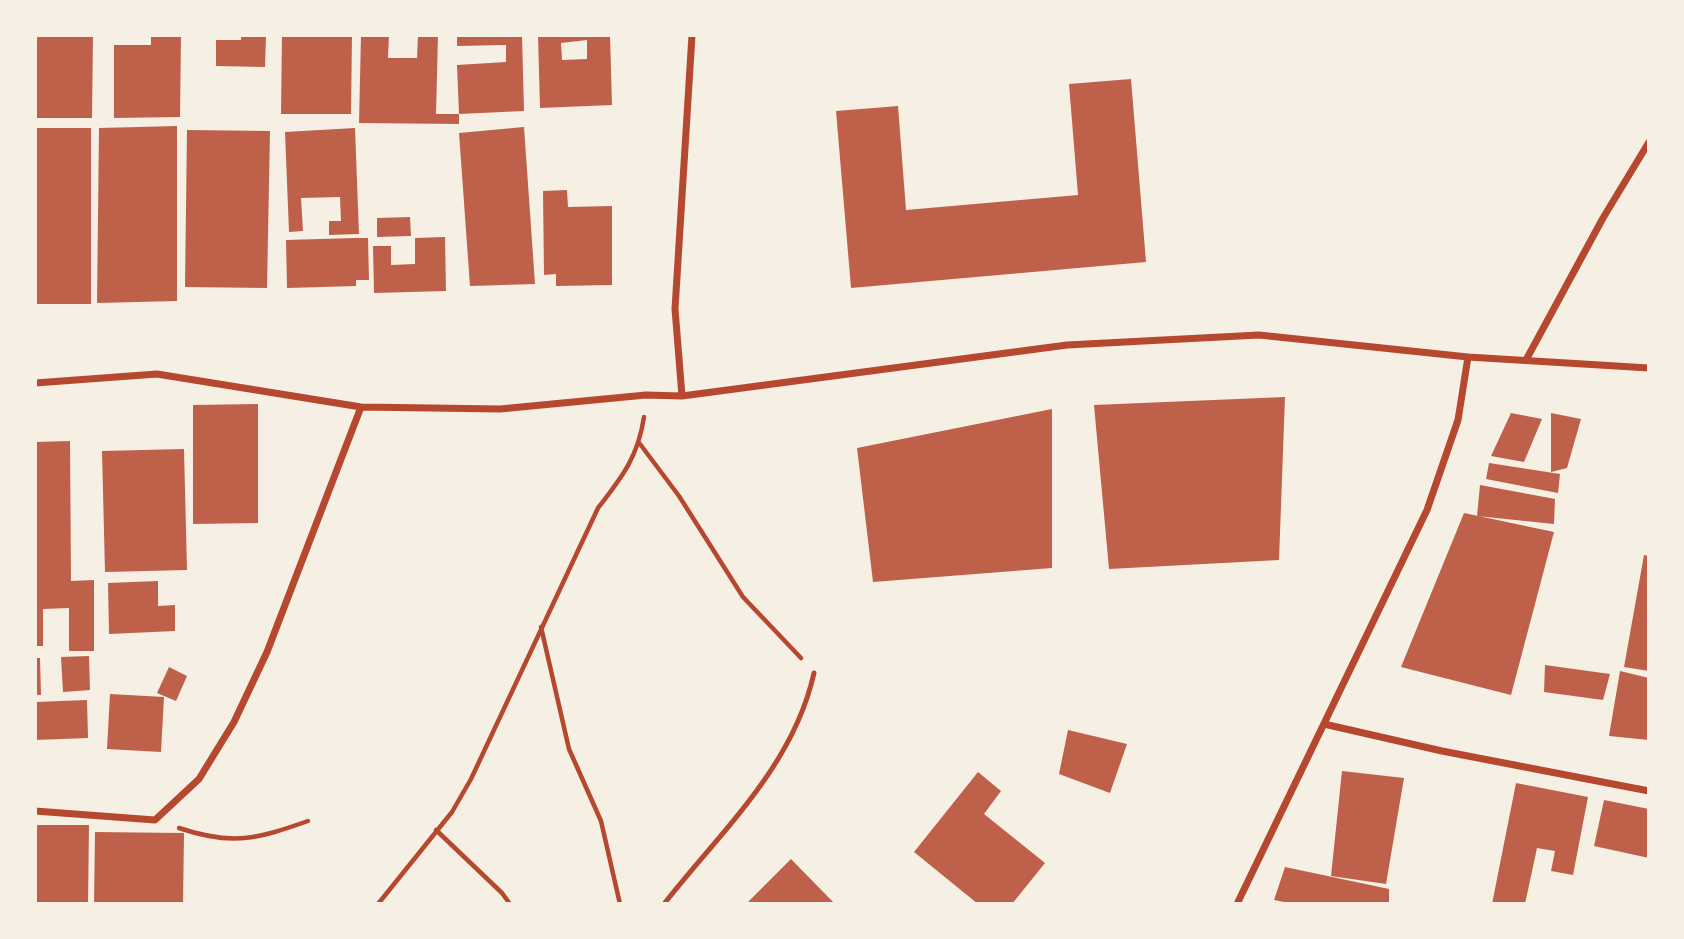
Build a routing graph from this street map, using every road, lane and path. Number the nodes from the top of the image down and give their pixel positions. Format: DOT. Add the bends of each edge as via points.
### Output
graph roads {
  1 [pos="692,35"];
  2 [pos="1649,142"];
  3 [pos="1468,357"];
  4 [pos="1526,360"];
  5 [pos="1649,368"];
  6 [pos="35,383"];
  7 [pos="646,395"];
  8 [pos="682,396"];
  9 [pos="361,407"];
  10 [pos="640,444"];
  11 [pos="541,625"];
  12 [pos="814,673"];
  13 [pos="1324,723"];
  14 [pos="1649,791"];
  15 [pos="35,811"];
  16 [pos="155,820"];
  17 [pos="309,821"];
  18 [pos="436,830"];
  19 [pos="379,904"];
  20 [pos="510,904"];
  21 [pos="620,904"];
  22 [pos="664,904"];
  23 [pos="1237,904"];
  1 -- 8 [label="street" via="675,309"];
  2 -- 4 [label="street"];
  3 -- 4 [label="street"];
  3 -- 8 [label="street" via="1259,335 1067,345"];
  3 -- 13 [label="street" via="1458,420 1427,510"];
  4 -- 5 [label="street"];
  6 -- 9 [label="street" via="157,374"];
  7 -- 8 [label="street"];
  7 -- 9 [label="street" via="500,409"];
  7 -- 10 [label="path"];
  9 -- 16 [label="street" via="267,652 234,722 199,779"];
  10 -- 11 [label="path" via="598,508"];
  10 -- 12 [label="path" via="743,597"];
  11 -- 18 [label="path" via="471,779 452,813"];
  11 -- 21 [label="path" via="569,749 601,821"];
  12 -- 22 [label="lane" via="807,704 751,802"];
  13 -- 14 [label="street"];
  13 -- 23 [label="street"];
  15 -- 16 [label="street"];
  16 -- 17 [label="path" via="211,839 260,838"];
  18 -- 19 [label="path"];
  18 -- 20 [label="path"];
}
